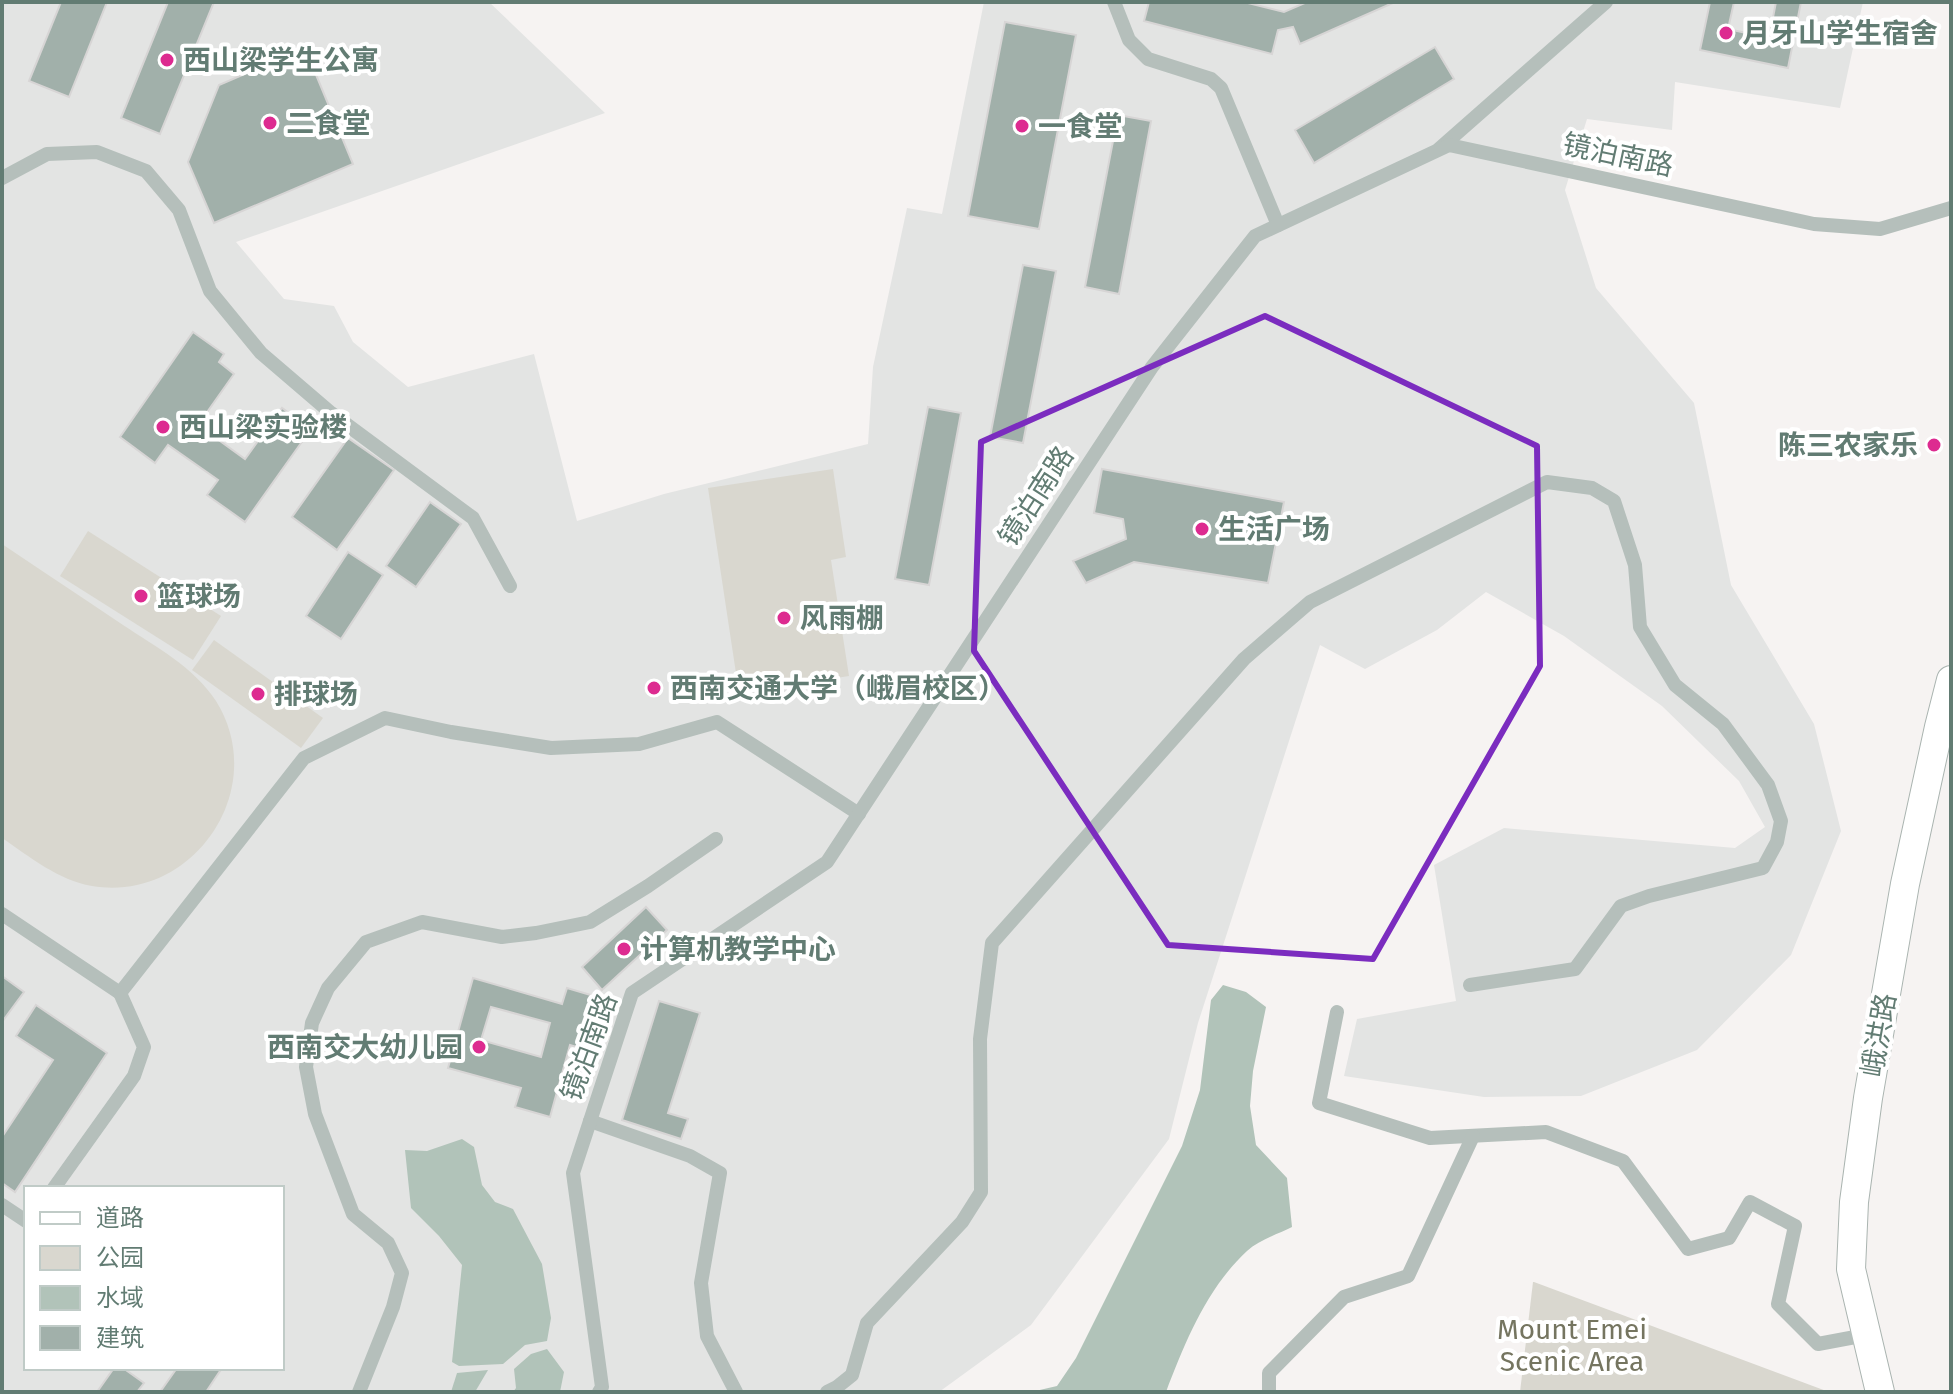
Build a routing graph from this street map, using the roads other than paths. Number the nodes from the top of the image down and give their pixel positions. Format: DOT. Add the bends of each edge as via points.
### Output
graph roads {
  1 [pos="1114,2"];
  2 [pos="1606,2"];
  3 [pos="1436,152"];
  4 [pos="2,178"];
  5 [pos="1951,208"];
  6 [pos="1278,225"];
  7 [pos="510,586"];
  8 [pos="1951,680"];
  9 [pos="859,814"];
  10 [pos="716,839"];
  11 [pos="2,914"];
  12 [pos="1470,985"];
  13 [pos="120,993"];
  14 [pos="1337,1012"];
  15 [pos="590,1121"];
  16 [pos="1473,1136"];
  17 [pos="55,1186"];
  18 [pos="2,1205"];
  19 [pos="24,1220"];
  20 [pos="1866,1335"];
  21 [pos="359,1392"];
  22 [pos="599,1392"];
  23 [pos="736,1392"];
  24 [pos="827,1392"];
  25 [pos="1269,1392"];
  26 [pos="1880,1392"];
  1 -- 6 [label="street" via="1129,40 1148,59 1211,79 1221,88"];
  2 -- 3 [label="street"];
  3 -- 5 [label="street, 镜泊南路" via="1449,145 1814,224 1880,229"];
  3 -- 6 [label="street, 镜泊南路"];
  4 -- 7 [label="street" via="47,154 97,152 146,171 179,210 210,291 261,353 331,413 473,518"];
  6 -- 9 [label="street, 镜泊南路" via="1255,236 1152,367"];
  8 -- 20 [label="main road, 峨洪路" via="1905,884 1854,1202 1851,1269"];
  9 -- 13 [label="street" via="717,722 639,744 551,748 385,718 304,758"];
  9 -- 15 [label="street, 镜泊南路" via="827,862 632,993"];
  10 -- 21 [label="street" via="590,922 502,937 422,922 366,942 328,988 312,1023 306,1067 315,1114 353,1214 388,1243 402,1273"];
  11 -- 13 [label="street"];
  12 -- 24 [label="street" via="1575,969 1621,906 1763,868 1777,842 1781,821 1768,785 1723,724 1675,685 1640,627 1635,565 1614,501 1592,488 1547,482 1310,602 1244,659 992,943 980,1039 981,1192 962,1222 867,1323 852,1375"];
  13 -- 17 [label="street" via="144,1047 139,1062"];
  14 -- 16 [label="street" via="1319,1103 1430,1138"];
  15 -- 22 [label="street, 镜泊南路" via="573,1173"];
  15 -- 23 [label="street" via="690,1156 720,1173 701,1283 707,1336"];
  16 -- 20 [label="street" via="1546,1132 1623,1161 1688,1249 1729,1238 1750,1202 1795,1226 1778,1304 1818,1344"];
  16 -- 25 [label="street" via="1408,1276 1344,1297 1269,1373"];
  18 -- 19 [label="street"];
  20 -- 26 [label="main road, 峨洪路"];
}
